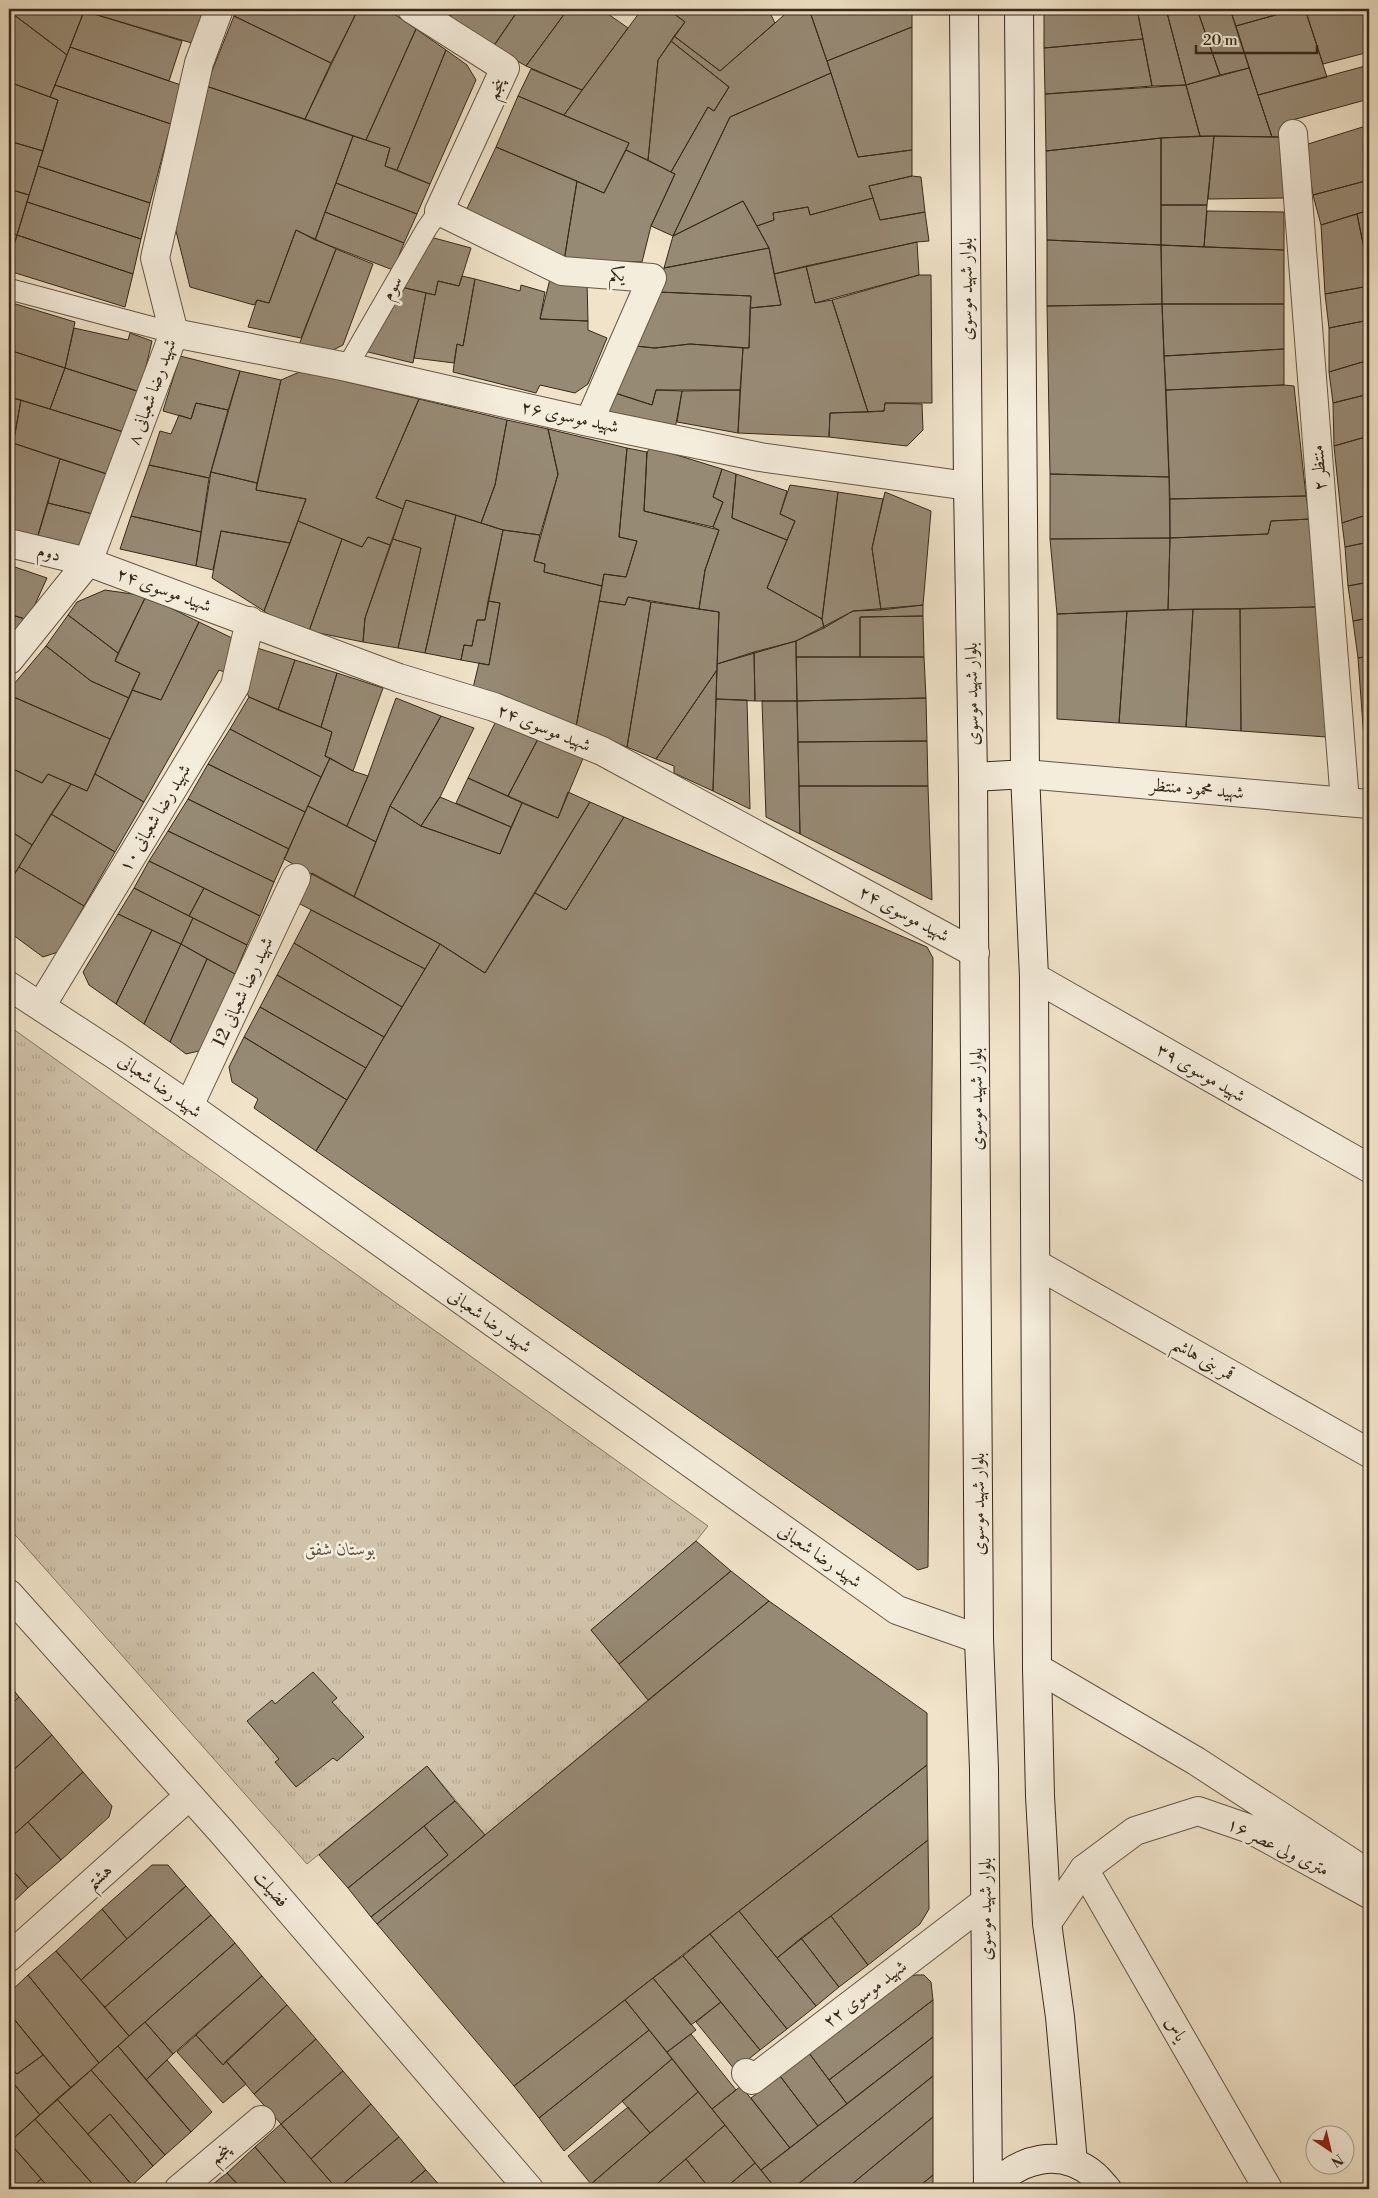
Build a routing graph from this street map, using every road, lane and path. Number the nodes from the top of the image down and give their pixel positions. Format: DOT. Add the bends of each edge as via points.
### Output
graph roads {
  1 [pos="219,9"];
  2 [pos="412,9"];
  3 [pos="964,9"];
  4 [pos="1019,9"];
  5 [pos="1293,134"];
  6 [pos="439,210"];
  7 [pos="9,289"];
  8 [pos="174,333"];
  9 [pos="347,367"];
  10 [pos="589,422"];
  11 [pos="968,486"];
  12 [pos="9,543"];
  13 [pos="88,562"];
  14 [pos="250,621"];
  15 [pos="9,660"];
  16 [pos="1025,774"];
  17 [pos="973,777"];
  18 [pos="1357,803"];
  19 [pos="296,878"];
  20 [pos="975,953"];
  21 [pos="1034,977"];
  22 [pos="9,986"];
  23 [pos="41,1006"];
  24 [pos="189,1106"];
  25 [pos="1369,1168"];
  26 [pos="1036,1264"];
  27 [pos="1369,1453"];
  28 [pos="9,1594"];
  29 [pos="979,1639"];
  30 [pos="1037,1668"];
  31 [pos="189,1796"];
  32 [pos="1084,1869"];
  33 [pos="1369,1874"];
  34 [pos="1369,1894"];
  35 [pos="985,1902"];
  36 [pos="1047,1923"];
  37 [pos="9,1957"];
  38 [pos="746,2073"];
  39 [pos="261,2120"];
  40 [pos="1073,2162"];
  41 [pos="179,2189"];
  42 [pos="529,2189"];
  43 [pos="988,2189"];
  44 [pos="992,2189"];
  45 [pos="1107,2189"];
  46 [pos="1268,2189"];
  1 -- 8 [label="street, شهید رضا شعبانی ۸" via="199,63 155,258"];
  2 -- 6 [label="street, پنجم" via="505,68"];
  3 -- 11 [label="street, بلوار شهید موسوی"];
  4 -- 16 [label="street"];
  5 -- 18 [label="street, منتظر ۲"];
  6 -- 9 [label="lane, سوم"];
  6 -- 10 [label="street, یکم" via="562,271 652,278"];
  7 -- 8 [label="lane"];
  8 -- 9 [label="street, شهید موسوی ۲۶"];
  8 -- 13 [label="street, شهید رضا شعبانی ۸"];
  9 -- 10 [label="street, شهید موسوی ۲۶"];
  10 -- 11 [label="street, شهید موسوی ۲۶" via="760,457"];
  11 -- 17 [label="street, بلوار شهید موسوی"];
  12 -- 13 [label="street, دوم"];
  13 -- 14 [label="street, شهید موسوی ۲۴"];
  13 -- 15 [label="street, شهید رضا شعبانی ۸"];
  14 -- 20 [label="street, شهید موسوی ۲۴" via="398,678 494,708 602,751"];
  14 -- 23 [label="street, شهید رضا شعبانی ۱۰" via="235,686"];
  16 -- 17 [label="street, شهید محمود منتظر"];
  16 -- 18 [label="street, شهید محمود منتظر"];
  16 -- 21 [label="street"];
  17 -- 20 [label="street, بلوار شهید موسوی"];
  19 -- 24 [label="street, شهید رضا شعبانی 12"];
  20 -- 29 [label="street, بلوار شهید موسوی"];
  21 -- 25 [label="street, شهید موسوی ۳۹"];
  21 -- 26 [label="street"];
  22 -- 23 [label="street, شهید رضا شعبانی"];
  23 -- 24 [label="street, شهید رضا شعبانی"];
  24 -- 29 [label="street, شهید رضا شعبانی" via="897,1610"];
  26 -- 27 [label="street, قمر بنی هاشم"];
  26 -- 30 [label="street"];
  28 -- 31 [label="street, فضیلت"];
  29 -- 35 [label="street, بلوار شهید موسوی"];
  30 -- 33 [label="street" via="1196,1761"];
  30 -- 36 [label="street"];
  31 -- 37 [label="street, هشتم"];
  31 -- 42 [label="street, فضیلت"];
  32 -- 34 [label="street, ۱۶ متری ولی عصر" via="1135,1831 1198,1811 1250,1829"];
  32 -- 36 [label="street, ۱۶ متری ولی عصر"];
  32 -- 46 [label="street, یاس"];
  35 -- 38 [label="street, شهید موسوی ۲۲" via="752,2080"];
  35 -- 43 [label="street, بلوار شهید موسوی"];
  36 -- 40 [label="street" via="1060,2017"];
  39 -- 41 [label="street, پنجم"];
  40 -- 44 [label="street" via="1048,2158 1024,2163 1003,2176"];
  40 -- 45 [label="street" via="1094,2174"];
}
